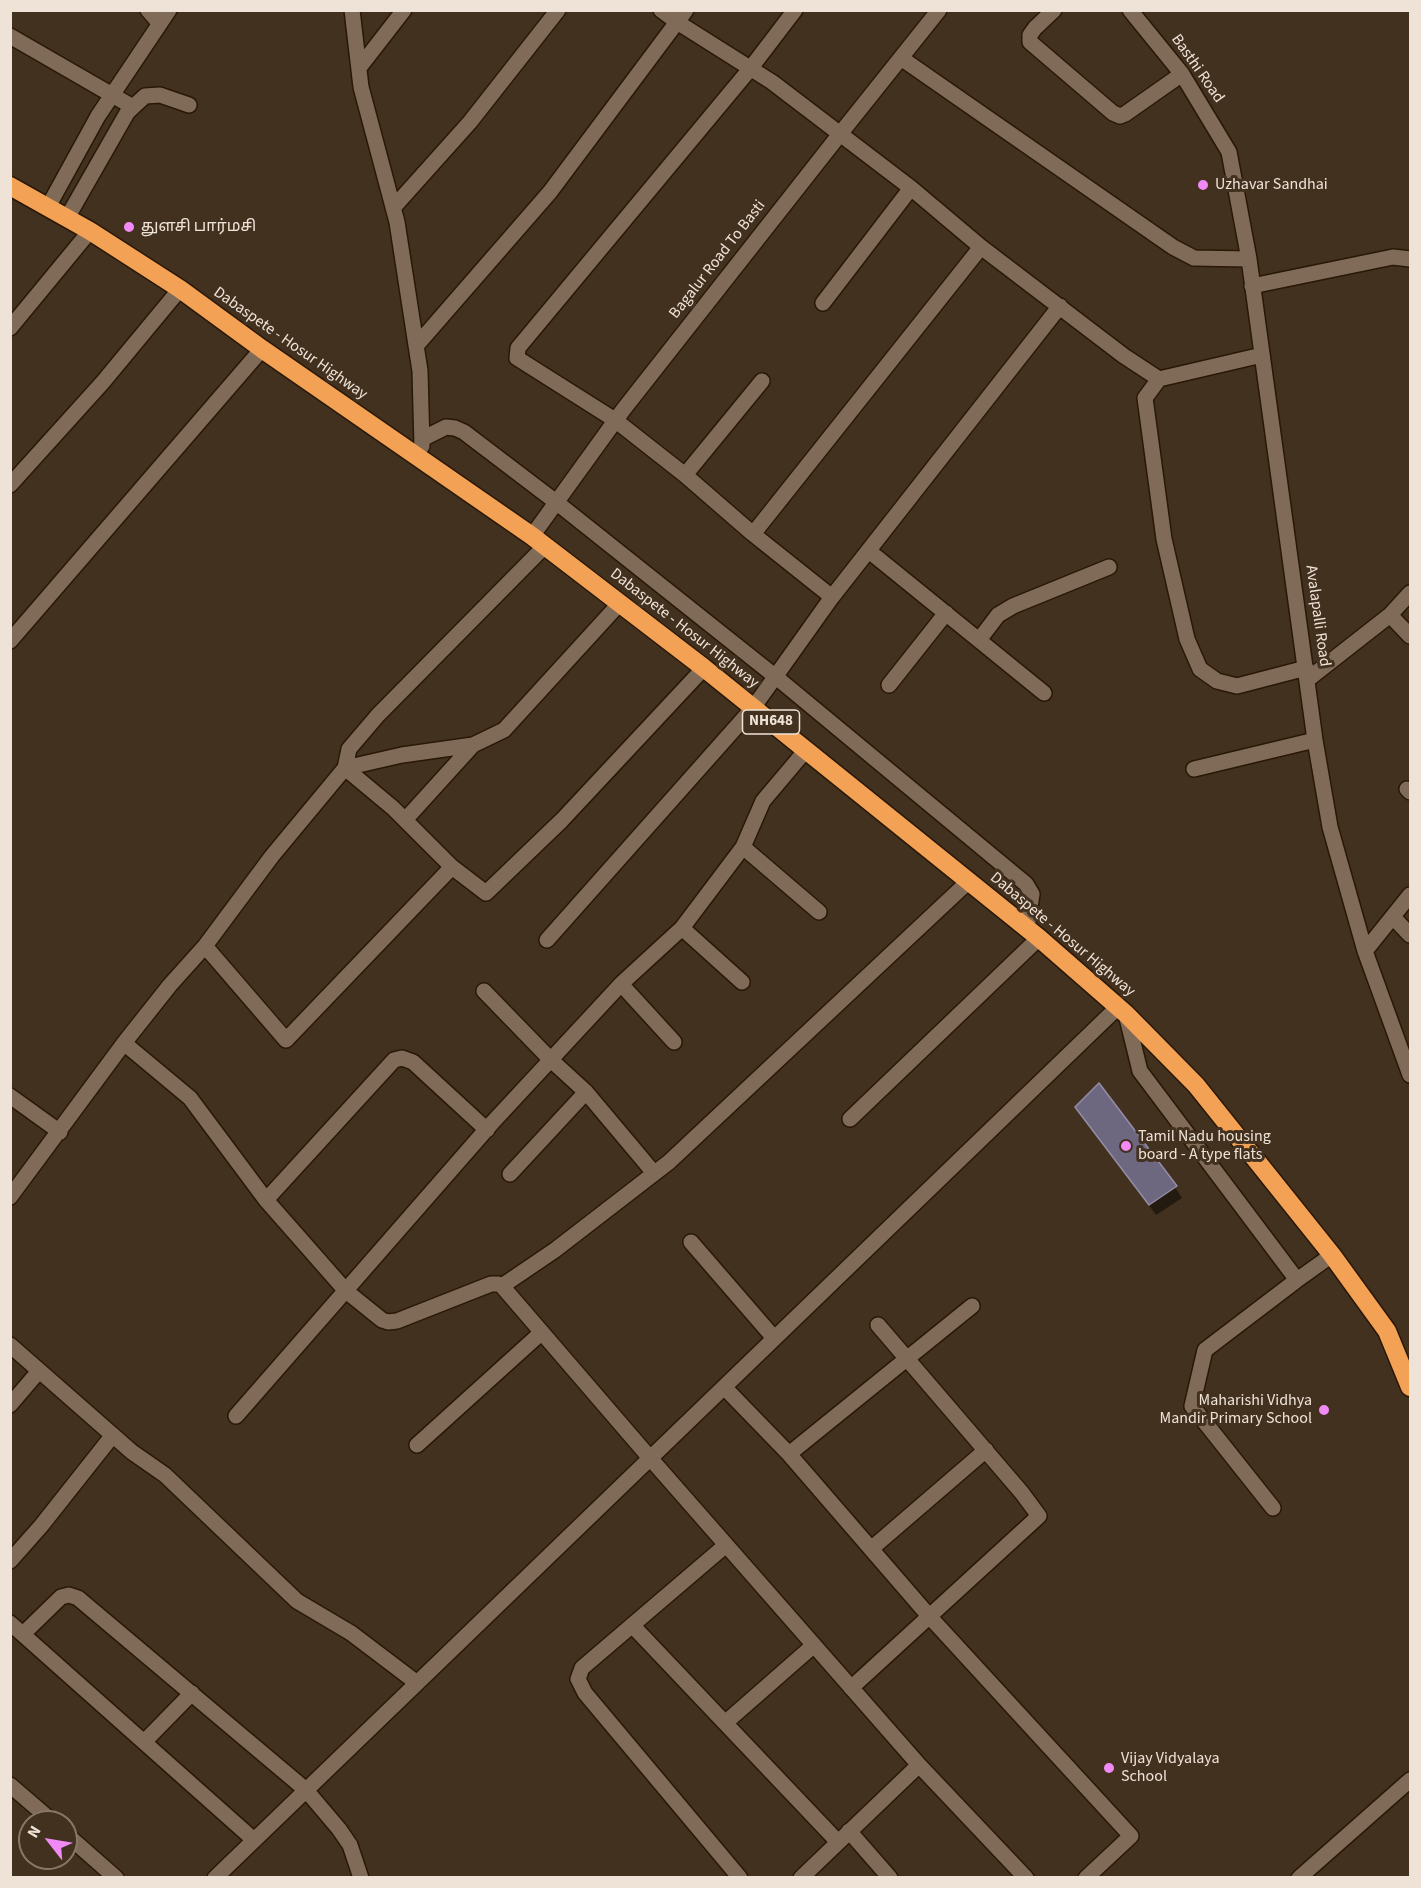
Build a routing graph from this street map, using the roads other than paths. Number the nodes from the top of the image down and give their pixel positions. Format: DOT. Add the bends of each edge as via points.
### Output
graph roads {
  1 [pos="148,10"];
  2 [pos="169,10"];
  3 [pos="352,10"];
  4 [pos="404,10"];
  5 [pos="558,10"];
  6 [pos="661,10"];
  7 [pos="795,10"];
  8 [pos="939,10"];
  9 [pos="1054,10"];
  10 [pos="1132,11"];
  11 [pos="681,16"];
  12 [pos="160,24"];
  13 [pos="10,36"];
  14 [pos="901,58"];
  15 [pos="359,68"];
  16 [pos="750,69"];
  17 [pos="1182,74"];
  18 [pos="112,96"];
  19 [pos="189,105"];
  20 [pos="133,106"];
  21 [pos="840,134"];
  22 [pos="1229,152"];
  23 [pos="10,186"];
  24 [pos="911,188"];
  25 [pos="48,207"];
  26 [pos="393,208"];
  27 [pos="67,218"];
  28 [pos="90,231"];
  29 [pos="981,247"];
  30 [pos="1249,259"];
  31 [pos="1410,259"];
  32 [pos="1252,286"];
  33 [pos="180,289"];
  34 [pos="823,303"];
  35 [pos="1060,306"];
  36 [pos="10,328"];
  37 [pos="416,346"];
  38 [pos="262,349"];
  39 [pos="1262,355"];
  40 [pos="1159,379"];
  41 [pos="762,381"];
  42 [pos="615,420"];
  43 [pos="422,439"];
  44 [pos="422,461"];
  45 [pos="685,475"];
  46 [pos="10,485"];
  47 [pos="556,502"];
  48 [pos="753,534"];
  49 [pos="538,541"];
  50 [pos="869,551"];
  51 [pos="1109,567"];
  52 [pos="1410,593"];
  53 [pos="832,597"];
  54 [pos="620,603"];
  55 [pos="946,613"];
  56 [pos="1390,615"];
  57 [pos="1410,636"];
  58 [pos="979,640"];
  59 [pos="10,641"];
  60 [pos="704,668"];
  61 [pos="1306,674"];
  62 [pos="776,677"];
  63 [pos="889,685"];
  64 [pos="1044,693"];
  65 [pos="753,708"];
  66 [pos="1315,740"];
  67 [pos="473,745"];
  68 [pos="806,750"];
  69 [pos="345,768"];
  70 [pos="1194,769"];
  71 [pos="405,820"];
  72 [pos="743,847"];
  73 [pos="452,867"];
  74 [pos="969,881"];
  75 [pos="1410,895"];
  76 [pos="819,912"];
  77 [pos="1393,917"];
  78 [pos="682,928"];
  79 [pos="1033,934"];
  80 [pos="1410,935"];
  81 [pos="547,940"];
  82 [pos="205,946"];
  83 [pos="1365,951"];
  84 [pos="742,982"];
  85 [pos="621,984"];
  86 [pos="484,990"];
  87 [pos="1122,1011"];
  88 [pos="674,1042"];
  89 [pos="124,1043"];
  90 [pos="551,1060"];
  91 [pos="1410,1075"];
  92 [pos="586,1092"];
  93 [pos="10,1096"];
  94 [pos="850,1119"];
  95 [pos="487,1130"];
  96 [pos="60,1132"];
  97 [pos="654,1173"];
  98 [pos="510,1174"];
  99 [pos="10,1197"];
  100 [pos="266,1200"];
  101 [pos="691,1242"];
  102 [pos="1332,1255"];
  103 [pos="1297,1280"];
  104 [pos="502,1286"];
  105 [pos="346,1291"];
  106 [pos="972,1306"];
  107 [pos="878,1325"];
  108 [pos="542,1332"];
  109 [pos="774,1338"];
  110 [pos="10,1345"];
  111 [pos="907,1358"];
  112 [pos="39,1371"];
  113 [pos="724,1386"];
  114 [pos="1410,1387"];
  115 [pos="10,1404"];
  116 [pos="236,1416"];
  117 [pos="113,1435"];
  118 [pos="417,1445"];
  119 [pos="986,1450"];
  120 [pos="789,1454"];
  121 [pos="650,1458"];
  122 [pos="1273,1508"];
  123 [pos="726,1545"];
  124 [pos="871,1549"];
  125 [pos="10,1561"];
  126 [pos="929,1616"];
  127 [pos="10,1623"];
  128 [pos="633,1625"];
  129 [pos="23,1634"];
  130 [pos="814,1645"];
  131 [pos="417,1683"];
  132 [pos="851,1688"];
  133 [pos="192,1693"];
  134 [pos="725,1723"];
  135 [pos="145,1741"];
  136 [pos="919,1765"];
  137 [pos="1410,1780"];
  138 [pos="10,1785"];
  139 [pos="306,1790"];
  140 [pos="39,1810"];
  141 [pos="843,1837"];
  142 [pos="254,1840"];
  143 [pos="78,1845"];
  144 [pos="116,1878"];
  145 [pos="215,1878"];
  146 [pos="361,1878"];
  147 [pos="740,1878"];
  148 [pos="801,1878"];
  149 [pos="890,1878"];
  150 [pos="1026,1878"];
  151 [pos="1086,1878"];
  152 [pos="1299,1878"];
  1 -- 12 [label="street"];
  2 -- 12 [label="street"];
  3 -- 15 [label="street"];
  4 -- 15 [label="street"];
  5 -- 26 [label="street" via="470,122"];
  6 -- 11 [label="street"];
  7 -- 16 [label="street"];
  8 -- 14 [label="street, Bagalur Road To Basti"];
  9 -- 17 [label="street" via="1035,28 1030,42 1113,113 1125,114"];
  10 -- 17 [label="street, Basthi Road"];
  11 -- 16 [label="street"];
  11 -- 37 [label="street" via="550,192"];
  12 -- 18 [label="street"];
  13 -- 18 [label="street"];
  14 -- 21 [label="street, Bagalur Road To Basti"];
  14 -- 30 [label="street" via="1173,247 1194,258"];
  15 -- 26 [label="street"];
  16 -- 21 [label="street"];
  16 -- 42 [label="street" via="518,348 517,358"];
  17 -- 22 [label="street, Basthi Road"];
  18 -- 20 [label="street"];
  18 -- 25 [label="street"];
  19 -- 20 [label="street" via="160,95 145,96"];
  20 -- 27 [label="street"];
  21 -- 24 [label="street"];
  21 -- 42 [label="street, Bagalur Road To Basti"];
  22 -- 30 [label="street, Avalapalli Road"];
  23 -- 25 [label="highway, Dabaspete - Hosur Highway / NH648"];
  24 -- 29 [label="street"];
  24 -- 34 [label="street"];
  25 -- 27 [label="highway, Dabaspete - Hosur Highway / NH648"];
  26 -- 37 [label="street"];
  27 -- 28 [label="highway, Dabaspete - Hosur Highway / NH648"];
  28 -- 33 [label="highway, Dabaspete - Hosur Highway / NH648"];
  28 -- 36 [label="street"];
  29 -- 35 [label="street"];
  29 -- 48 [label="street"];
  30 -- 32 [label="street, Avalapalli Road"];
  31 -- 32 [label="street" via="1393,257"];
  32 -- 39 [label="street, Avalapalli Road"];
  33 -- 38 [label="highway, Dabaspete - Hosur Highway / NH648"];
  33 -- 46 [label="street"];
  35 -- 40 [label="street"];
  35 -- 50 [label="street"];
  37 -- 43 [label="street"];
  38 -- 44 [label="highway, Dabaspete - Hosur Highway / NH648"];
  38 -- 59 [label="street"];
  39 -- 40 [label="street"];
  39 -- 61 [label="street, Avalapalli Road"];
  40 -- 61 [label="street" via="1145,398 1163,527 1187,639 1200,669 1217,681 1237,686"];
  41 -- 45 [label="street"];
  42 -- 45 [label="street"];
  42 -- 47 [label="street, Bagalur Road To Basti"];
  43 -- 44 [label="street"];
  43 -- 47 [label="street" via="447,428 464,432"];
  44 -- 49 [label="highway, Dabaspete - Hosur Highway / NH648"];
  45 -- 48 [label="street"];
  47 -- 49 [label="street, Bagalur Road To Basti"];
  47 -- 62 [label="street"];
  48 -- 53 [label="street"];
  49 -- 54 [label="highway, Dabaspete - Hosur Highway / NH648"];
  49 -- 69 [label="street, Bagalur Road To Basti" via="349,749"];
  50 -- 53 [label="street"];
  50 -- 55 [label="street"];
  51 -- 58 [label="street" via="1013,606 998,615"];
  52 -- 56 [label="street"];
  53 -- 62 [label="street"];
  54 -- 60 [label="highway, Dabaspete - Hosur Highway / NH648"];
  54 -- 67 [label="street" via="504,730"];
  55 -- 58 [label="street"];
  55 -- 63 [label="street"];
  56 -- 57 [label="street"];
  56 -- 61 [label="street"];
  58 -- 64 [label="street"];
  60 -- 65 [label="highway, Dabaspete - Hosur Highway / NH648"];
  60 -- 73 [label="street" via="562,820 486,893"];
  61 -- 66 [label="street, Avalapalli Road"];
  62 -- 65 [label="street"];
  62 -- 79 [label="street" via="1026,884 1032,894"];
  65 -- 68 [label="highway, Dabaspete - Hosur Highway / NH648"];
  65 -- 81 [label="street"];
  66 -- 70 [label="street"];
  66 -- 83 [label="street, Avalapalli Road" via="1330,827"];
  67 -- 69 [label="street"];
  67 -- 71 [label="street"];
  68 -- 72 [label="street" via="763,801"];
  68 -- 74 [label="highway, Dabaspete - Hosur Highway / NH648"];
  69 -- 71 [label="street"];
  69 -- 82 [label="street, Bagalur Road To Basti"];
  71 -- 73 [label="street"];
  72 -- 76 [label="street"];
  72 -- 78 [label="street"];
  73 -- 82 [label="street" via="286,1040"];
  74 -- 79 [label="highway, Dabaspete - Hosur Highway / NH648"];
  74 -- 97 [label="street"];
  75 -- 77 [label="street"];
  77 -- 80 [label="street"];
  77 -- 83 [label="street"];
  78 -- 84 [label="street"];
  78 -- 85 [label="street"];
  79 -- 87 [label="highway, Dabaspete - Hosur Highway / NH648"];
  79 -- 94 [label="street"];
  82 -- 89 [label="street, Bagalur Road To Basti"];
  83 -- 91 [label="street, Avalapalli Road"];
  85 -- 88 [label="street"];
  85 -- 90 [label="street"];
  86 -- 90 [label="street"];
  87 -- 102 [label="highway, Dabaspete - Hosur Highway / NH648" via="1196,1085"];
  87 -- 103 [label="street" via="1140,1071"];
  87 -- 109 [label="street"];
  89 -- 96 [label="street, Bagalur Road To Basti"];
  89 -- 100 [label="street" via="190,1098"];
  90 -- 92 [label="street"];
  90 -- 95 [label="street"];
  92 -- 97 [label="street"];
  92 -- 98 [label="street"];
  93 -- 96 [label="street"];
  95 -- 100 [label="street" via="413,1062 394,1060"];
  95 -- 105 [label="street"];
  96 -- 99 [label="street, Bagalur Road To Basti"];
  97 -- 104 [label="street"];
  100 -- 105 [label="street"];
  101 -- 109 [label="street"];
  102 -- 103 [label="street"];
  102 -- 114 [label="highway, Dabaspete - Hosur Highway / NH648" via="1387,1331"];
  103 -- 122 [label="street" via="1205,1350 1192,1406"];
  104 -- 105 [label="street" via="491,1284 388,1322"];
  104 -- 108 [label="street"];
  105 -- 116 [label="street"];
  106 -- 111 [label="street"];
  107 -- 111 [label="street"];
  108 -- 118 [label="street"];
  108 -- 121 [label="street"];
  109 -- 113 [label="street"];
  110 -- 112 [label="street"];
  111 -- 119 [label="street"];
  111 -- 120 [label="street"];
  112 -- 115 [label="street"];
  112 -- 117 [label="street"];
  113 -- 120 [label="street"];
  113 -- 121 [label="street"];
  117 -- 125 [label="street"];
  117 -- 131 [label="street" via="165,1475 297,1601 351,1633"];
  119 -- 124 [label="street"];
  119 -- 126 [label="street" via="1039,1516"];
  120 -- 124 [label="street"];
  121 -- 123 [label="street"];
  121 -- 131 [label="street"];
  123 -- 128 [label="street"];
  123 -- 130 [label="street"];
  124 -- 126 [label="street"];
  126 -- 132 [label="street"];
  126 -- 151 [label="street" via="1131,1836"];
  127 -- 129 [label="street"];
  128 -- 134 [label="street"];
  128 -- 147 [label="street" via="582,1668 578,1679 585,1693"];
  129 -- 133 [label="street" via="61,1597 78,1598"];
  129 -- 135 [label="street"];
  130 -- 132 [label="street"];
  130 -- 134 [label="street"];
  131 -- 139 [label="street"];
  132 -- 136 [label="street"];
  133 -- 135 [label="street"];
  133 -- 139 [label="street"];
  134 -- 141 [label="street"];
  135 -- 142 [label="street"];
  136 -- 141 [label="street"];
  136 -- 150 [label="street"];
  137 -- 152 [label="street"];
  138 -- 140 [label="street"];
  139 -- 142 [label="street"];
  139 -- 146 [label="street" via="350,1845"];
  141 -- 148 [label="street"];
  141 -- 149 [label="street"];
  142 -- 145 [label="street"];
  143 -- 144 [label="street"];
}
